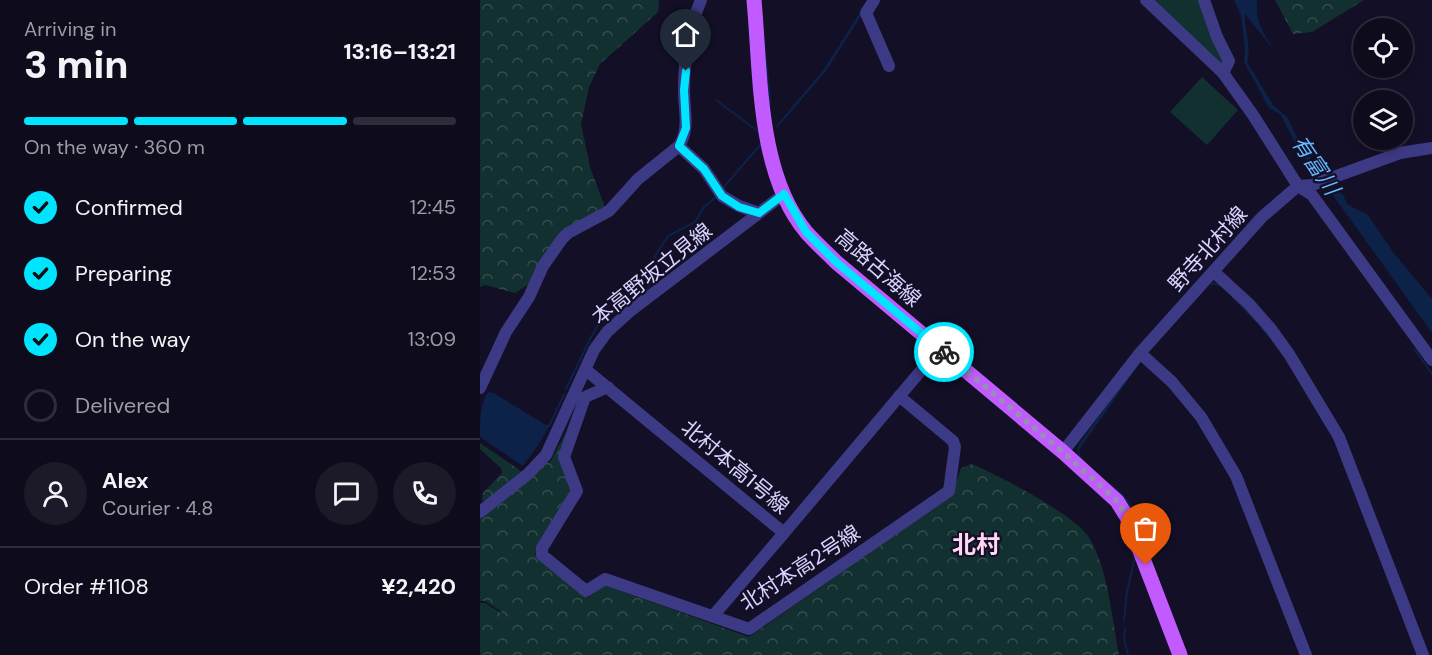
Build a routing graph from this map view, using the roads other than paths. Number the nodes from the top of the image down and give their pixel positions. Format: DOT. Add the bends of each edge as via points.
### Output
graph roads {
  1 [pos="701,0"];
  2 [pos="754,0"];
  3 [pos="874,0"];
  4 [pos="1146,0"];
  5 [pos="1204,0"];
  6 [pos="889,66"];
  7 [pos="1223,73"];
  8 [pos="679,146"];
  9 [pos="1432,148"];
  10 [pos="1298,186"];
  11 [pos="784,194"];
  12 [pos="759,213"];
  13 [pos="1214,272"];
  14 [pos="940,348"];
  15 [pos="1140,353"];
  16 [pos="1432,360"];
  17 [pos="586,370"];
  18 [pos="608,387"];
  19 [pos="480,388"];
  20 [pos="899,396"];
  21 [pos="1063,452"];
  22 [pos="480,512"];
  23 [pos="784,533"];
  24 [pos="713,616"];
  25 [pos="1180,655"];
  26 [pos="1306,655"];
  27 [pos="1423,655"];
  1 -- 8 [label="street" via="689,36 684,90 686,128"];
  2 -- 11 [label="main road, 高路古海線" via="765,131"];
  3 -- 6 [label="street" via="866,13"];
  4 -- 7 [label="street"];
  5 -- 7 [label="street" via="1229,61"];
  7 -- 10 [label="street"];
  8 -- 12 [label="street" via="704,169 722,196"];
  8 -- 19 [label="street" via="638,179 609,211 562,239 506,332"];
  9 -- 10 [label="street" via="1400,153 1312,185"];
  10 -- 13 [label="street, 野寺北村線" via="1262,217"];
  10 -- 16 [label="street" via="1312,195"];
  11 -- 12 [label="street, 本高野坂立見線"];
  11 -- 14 [label="main road, 高路古海線" via="806,232 836,262"];
  12 -- 17 [label="street, 本高野坂立見線" via="629,312 607,332"];
  13 -- 15 [label="street, 野寺北村線"];
  13 -- 27 [label="street" via="1271,329 1339,437"];
  14 -- 20 [label="street, 北村本高1号線"];
  14 -- 21 [label="main road, 高路古海線"];
  15 -- 21 [label="street, 野寺北村線"];
  15 -- 26 [label="street" via="1173,382 1201,417 1236,476"];
  17 -- 18 [label="street, 北村本高1号線"];
  17 -- 22 [label="street, 本高野坂立見線" via="546,455"];
  18 -- 23 [label="street, 北村本高1号線"];
  18 -- 24 [label="street, 北村本高2号線" via="585,397 564,457 576,491 542,548 542,555 586,591 605,579"];
  20 -- 23 [label="street, 北村本高1号線"];
  20 -- 24 [label="street, 北村本高2号線" via="953,441 949,491 749,629"];
  21 -- 25 [label="main road, 高路古海線" via="1117,501 1127,517"];
  23 -- 24 [label="street"];
}
